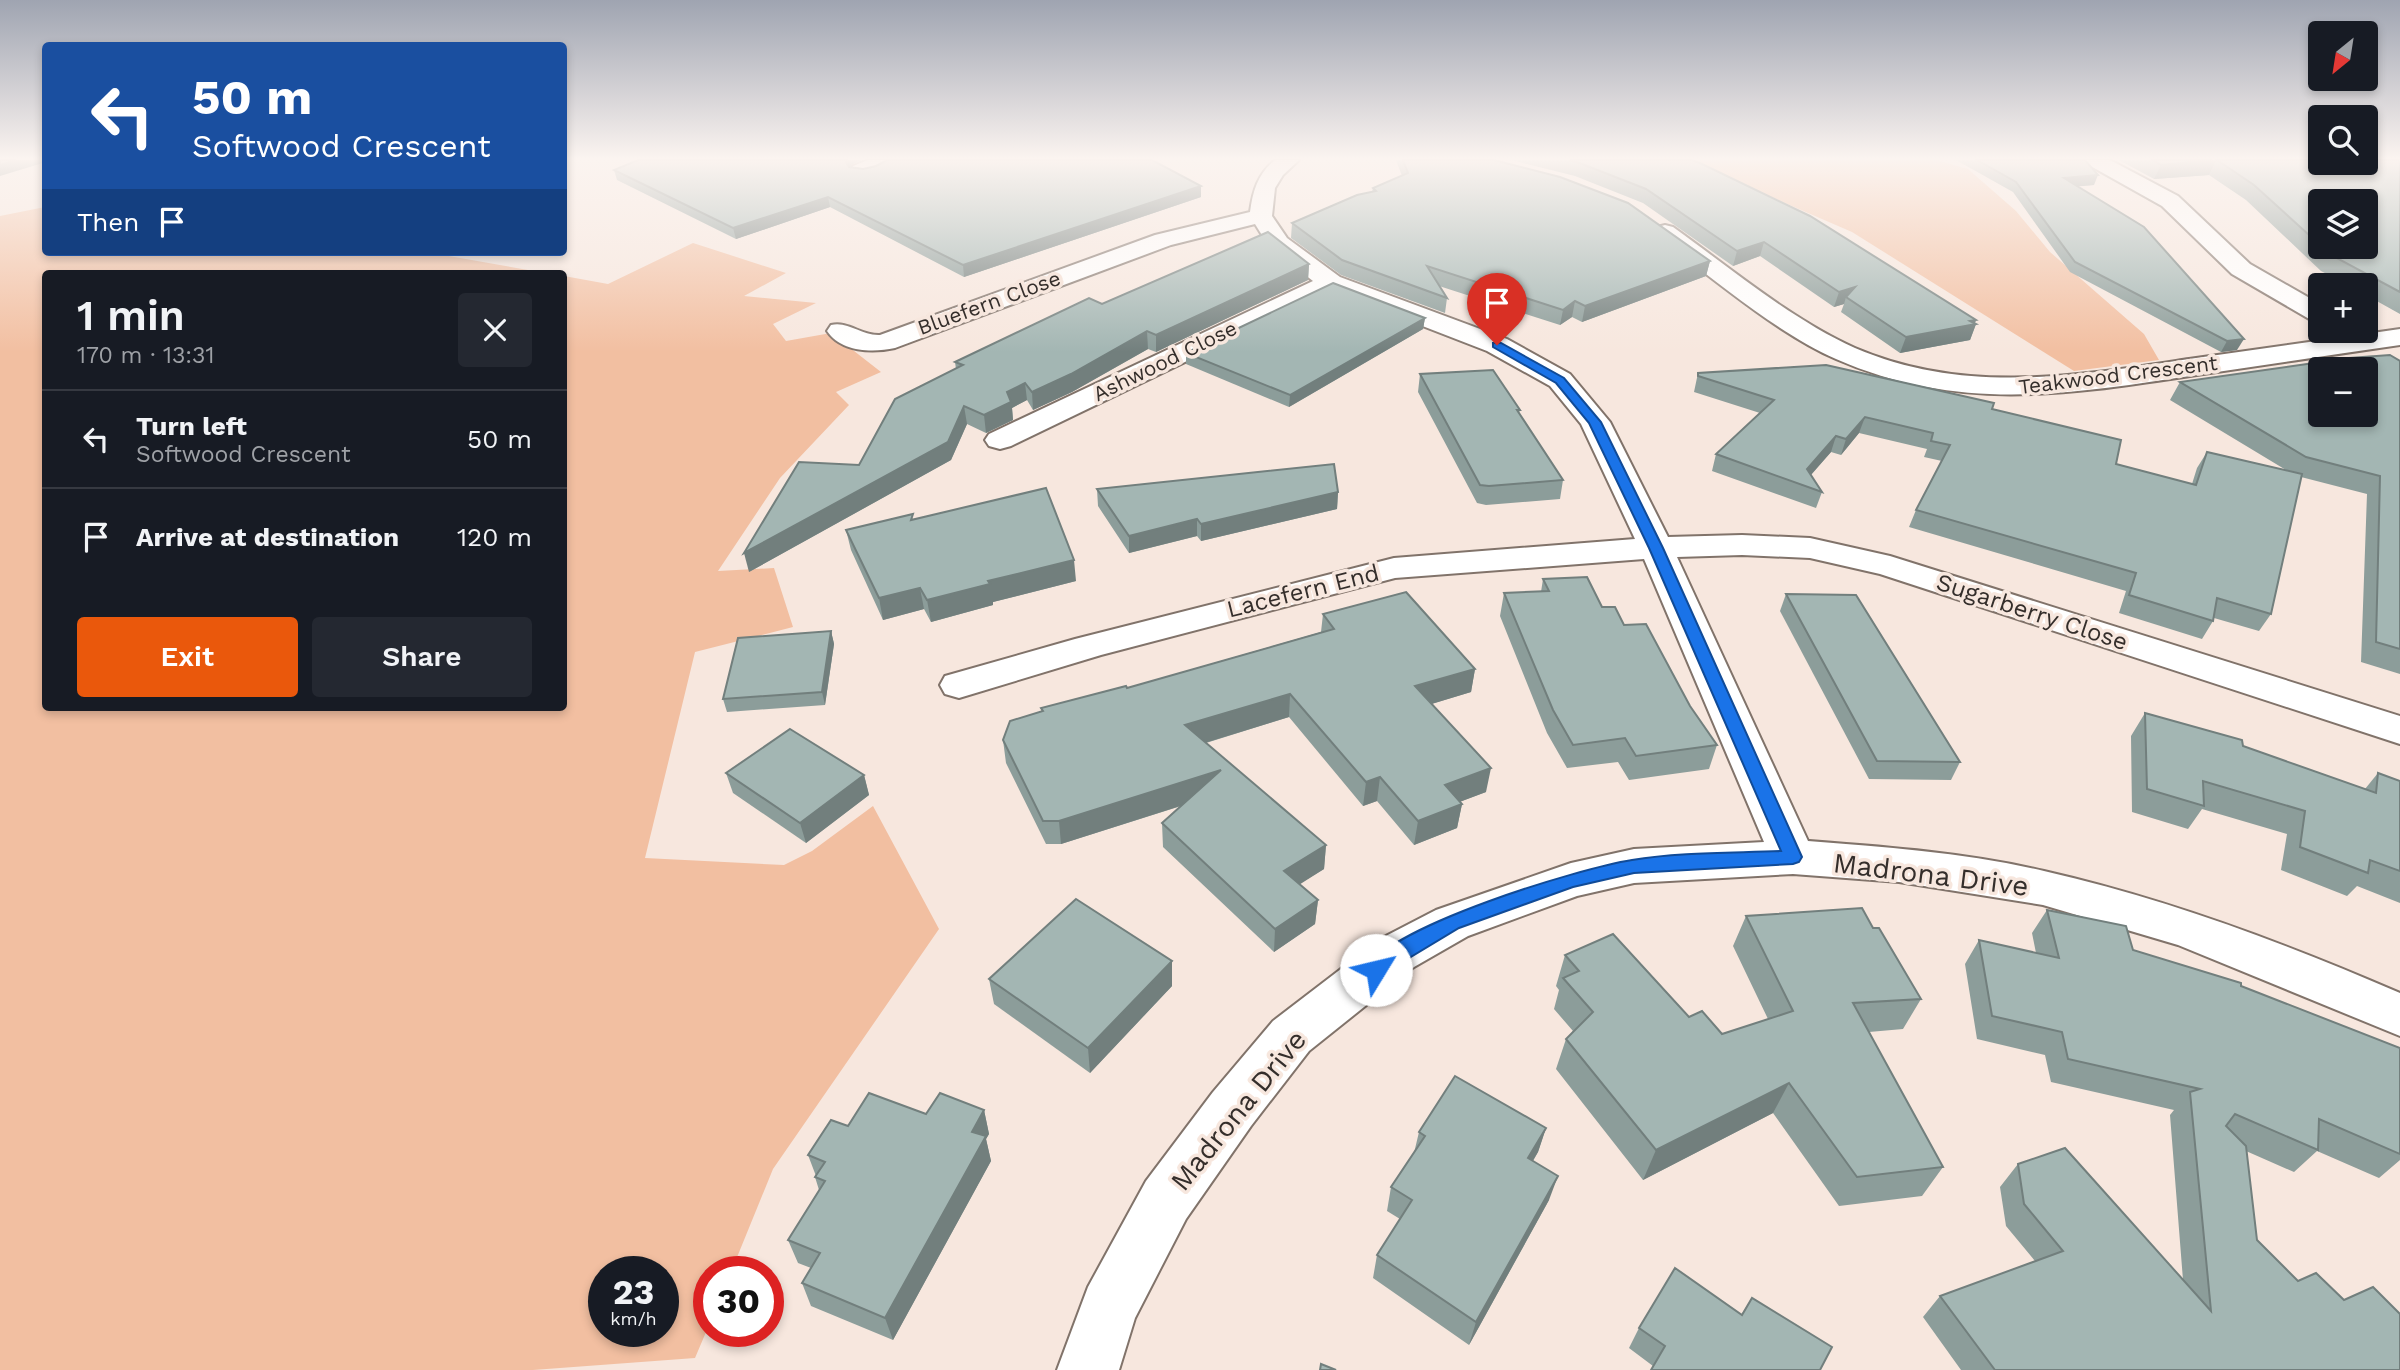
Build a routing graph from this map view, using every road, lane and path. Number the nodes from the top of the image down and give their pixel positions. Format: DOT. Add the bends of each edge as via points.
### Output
graph roads {
  1 [pos="1229,224"];
  2 [pos="1266,224"];
  3 [pos="1653,224"];
  4 [pos="2194,224"];
  5 [pos="1331,282"];
  6 [pos="2308,308"];
  7 [pos="840,331"];
  8 [pos="2378,336"];
  9 [pos="2400,337"];
  10 [pos="2321,343"];
  11 [pos="2374,343"];
  12 [pos="2400,360"];
  13 [pos="1000,440"];
  14 [pos="1656,548"];
  15 [pos="959,685"];
  16 [pos="2400,730"];
  17 [pos="1793,857"];
  18 [pos="2400,1015"];
  19 [pos="1088,1370"];
  1 -- 7 [label="street, Bluefern Close" via="1163,240 885,342 861,343"];
  2 -- 5 [label="street" via="1278,243"];
  3 -- 10 [label="street, Teakwood Crescent" via="1819,341 1880,367 1958,384 2004,388 2072,384"];
  4 -- 6 [label="street" via="2241,269"];
  5 -- 13 [label="street, Ashwood Close"];
  5 -- 14 [label="street" via="1497,345 1560,380 1595,422"];
  8 -- 9 [label="street, Teakwood Crescent"];
  11 -- 12 [label="street"];
  14 -- 15 [label="street, Lacefern End" via="1394,568"];
  14 -- 16 [label="street, Sugarberry Close" via="1742,545 1844,554"];
  14 -- 17 [label="street"];
  17 -- 18 [label="street, Madrona Drive" via="1899,866 2043,888 2188,929"];
  17 -- 19 [label="street, Madrona Drive" via="1634,866 1571,880 1452,923 1397,953 1291,1037 1232,1108 1166,1200 1109,1308"];
}
